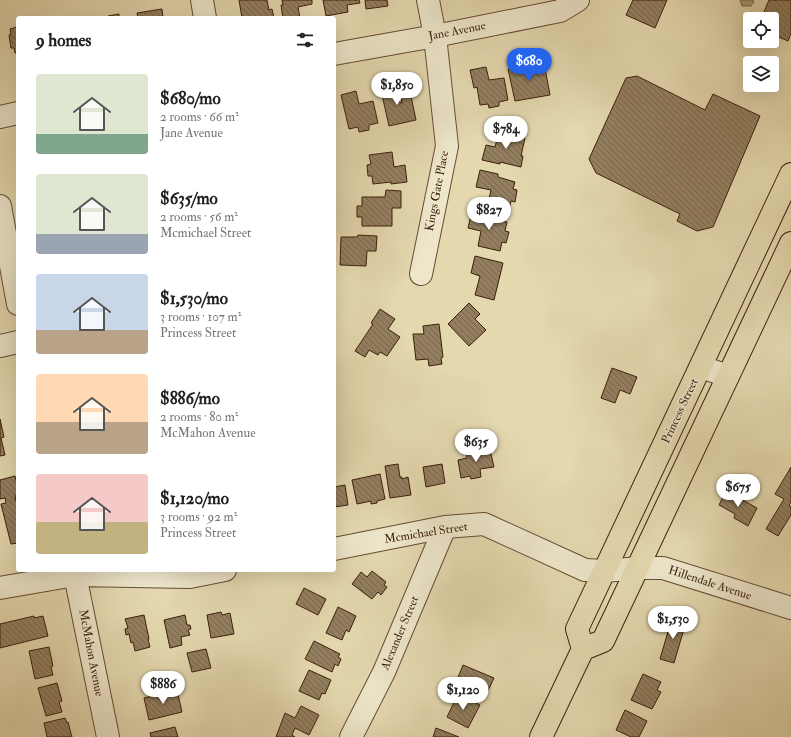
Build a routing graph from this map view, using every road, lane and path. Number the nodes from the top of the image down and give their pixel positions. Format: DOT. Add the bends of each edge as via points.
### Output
graph roads {
  1 [pos="202,0"];
  2 [pos="428,0"];
  3 [pos="578,0"];
  4 [pos="206,16"];
  5 [pos="435,36"];
  6 [pos="336,54"];
  7 [pos="16,114"];
  8 [pos="0,117"];
  9 [pos="791,174"];
  10 [pos="0,206"];
  11 [pos="791,243"];
  12 [pos="421,274"];
  13 [pos="16,293"];
  14 [pos="16,342"];
  15 [pos="0,346"];
  16 [pos="701,367"];
  17 [pos="728,376"];
  18 [pos="445,527"];
  19 [pos="336,549"];
  20 [pos="639,568"];
  21 [pos="74,572"];
  22 [pos="215,572"];
  23 [pos="604,572"];
  24 [pos="0,588"];
  25 [pos="791,608"];
  26 [pos="583,649"];
  27 [pos="108,737"];
  28 [pos="350,737"];
  29 [pos="541,737"];
  1 -- 4 [label="street"];
  2 -- 5 [label="street, Kings Gate Place"];
  3 -- 5 [label="street, Jane Avenue" via="560,11"];
  5 -- 6 [label="street, Jane Avenue"];
  5 -- 12 [label="street, Kings Gate Place" via="447,146"];
  7 -- 8 [label="street"];
  9 -- 16 [label="main road, Princess Street"];
  10 -- 13 [label="street"];
  11 -- 17 [label="main road"];
  14 -- 15 [label="street"];
  16 -- 17 [label="street"];
  16 -- 23 [label="main road, Princess Street"];
  17 -- 20 [label="main road"];
  18 -- 19 [label="street, Mcmichael Street"];
  18 -- 23 [label="street, Mcmichael Street" via="484,524 585,570"];
  18 -- 28 [label="street, Alexander Street" via="384,672"];
  20 -- 23 [label="street, Hillendale Avenue"];
  20 -- 25 [label="street, Hillendale Avenue" via="663,568"];
  20 -- 26 [label="main road" via="604,641"];
  21 -- 22 [label="street" via="190,577"];
  21 -- 24 [label="street"];
  21 -- 27 [label="street, McMahon Avenue"];
  23 -- 26 [label="main road, Princess Street" via="577,629"];
  26 -- 29 [label="main road"];
}
